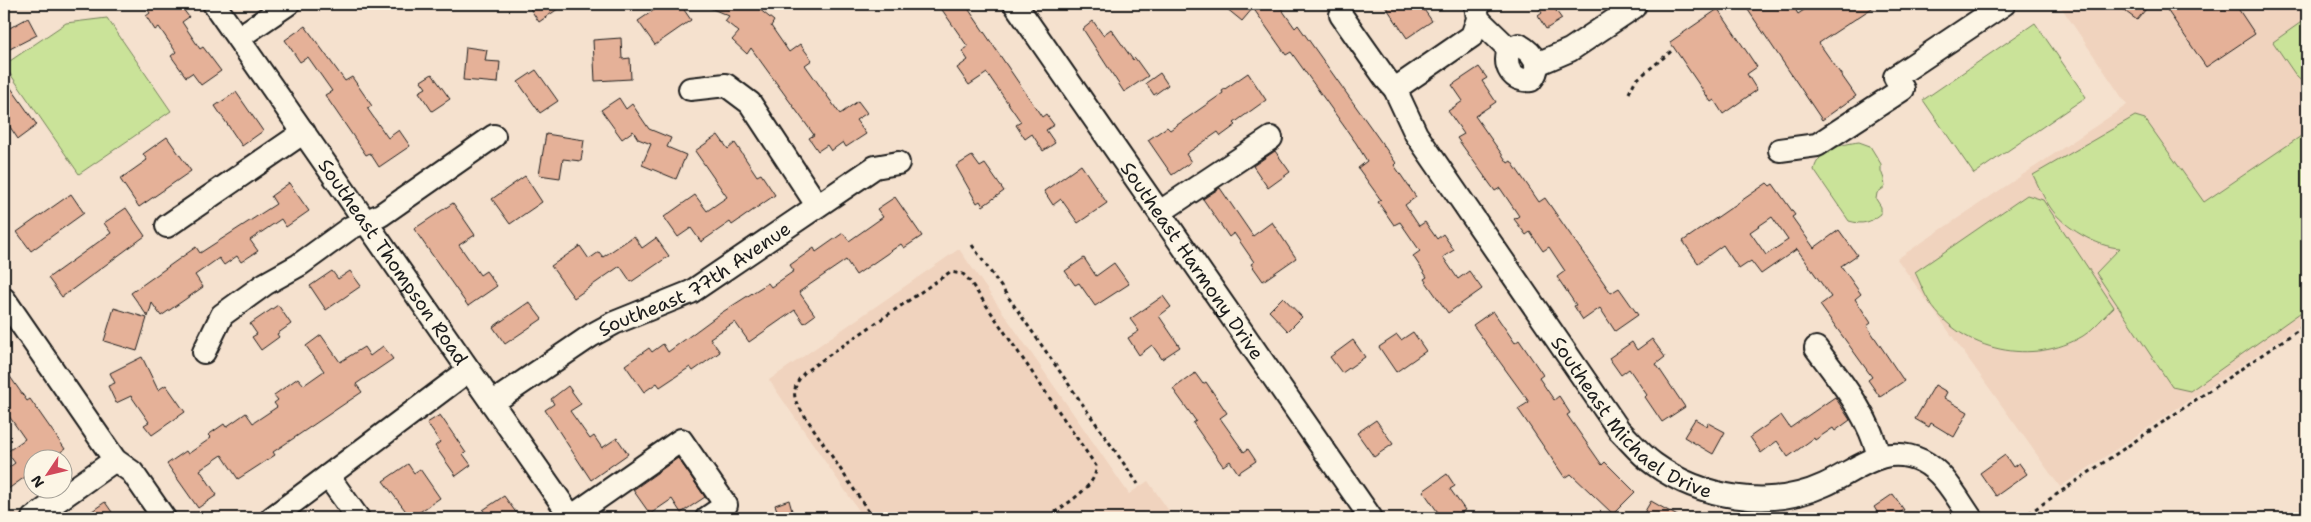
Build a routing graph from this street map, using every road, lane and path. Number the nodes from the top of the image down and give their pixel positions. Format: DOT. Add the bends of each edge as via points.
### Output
graph roads {
  1 [pos="214,4"];
  2 [pos="288,4"];
  3 [pos="1015,4"];
  4 [pos="1635,4"];
  5 [pos="2004,4"];
  6 [pos="1477,11"];
  7 [pos="1341,15"];
  8 [pos="238,38"];
  9 [pos="1674,49"];
  10 [pos="1394,88"];
  11 [pos="690,89"];
  12 [pos="1629,93"];
  13 [pos="304,132"];
  14 [pos="494,136"];
  15 [pos="1271,138"];
  16 [pos="1780,150"];
  17 [pos="898,163"];
  18 [pos="817,205"];
  19 [pos="1160,212"];
  20 [pos="366,222"];
  21 [pos="167,226"];
  22 [pos="972,245"];
  23 [pos="4,299"];
  24 [pos="2307,325"];
  25 [pos="1816,348"];
  26 [pos="204,352"];
  27 [pos="470,370"];
  28 [pos="492,404"];
  29 [pos="1879,457"];
  30 [pos="115,460"];
  31 [pos="328,476"];
  32 [pos="1138,484"];
  33 [pos="33,518"];
  34 [pos="164,518"];
  35 [pos="272,518"];
  36 [pos="358,518"];
  37 [pos="571,518"];
  38 [pos="707,518"];
  39 [pos="873,518"];
  40 [pos="1047,518"];
  41 [pos="1371,518"];
  42 [pos="1971,518"];
  43 [pos="2022,518"];
  1 -- 8 [label="street, Southeast Thompson Road"];
  2 -- 8 [label="street"];
  3 -- 19 [label="street, Southeast Harmony Drive"];
  4 -- 6 [label="street" via="1591,38 1537,64 1536,74 1531,80 1520,81 1512,76 1506,63 1509,49"];
  5 -- 16 [label="street" via="1895,76 1903,89 1817,145"];
  6 -- 10 [label="street" via="1475,29 1468,39"];
  7 -- 10 [label="street, Southeast Michael Drive"];
  8 -- 13 [label="street, Southeast Thompson Road"];
  9 -- 12 [label="path" via="1635,81"];
  10 -- 29 [label="street, Southeast Michael Drive" via="1416,134 1619,430 1653,464 1679,479 1720,495 1744,498 1797,494 1824,486 1864,462"];
  11 -- 18 [label="street" via="726,86 750,102"];
  13 -- 20 [label="street, Southeast Thompson Road"];
  13 -- 21 [label="street"];
  14 -- 20 [label="street" via="381,215"];
  15 -- 19 [label="street"];
  17 -- 18 [label="street, Southeast 77th Avenue" via="875,167"];
  18 -- 28 [label="street, Southeast 77th Avenue" via="691,292 592,335"];
  19 -- 41 [label="street, Southeast Harmony Drive"];
  20 -- 26 [label="street" via="350,228 222,315"];
  20 -- 27 [label="street, Southeast Thompson Road"];
  22 -- 32 [label="path"];
  23 -- 30 [label="street"];
  24 -- 43 [label="path"];
  25 -- 29 [label="street" via="1857,405 1874,436"];
  27 -- 28 [label="street, Southeast Thompson Road"];
  27 -- 31 [label="street"];
  28 -- 37 [label="street, Southeast Thompson Road"];
  29 -- 42 [label="street, Southeast Michael Drive" via="1903,456 1922,461 1939,472"];
  30 -- 33 [label="street"];
  30 -- 34 [label="street" via="132,472"];
  31 -- 35 [label="street"];
  31 -- 36 [label="street"];
  37 -- 38 [label="street" via="680,440 726,505"];
  39 -- 40 [label="path" via="797,404 796,384 806,371 950,272 963,274 969,280 1096,466 1094,480"];
}
